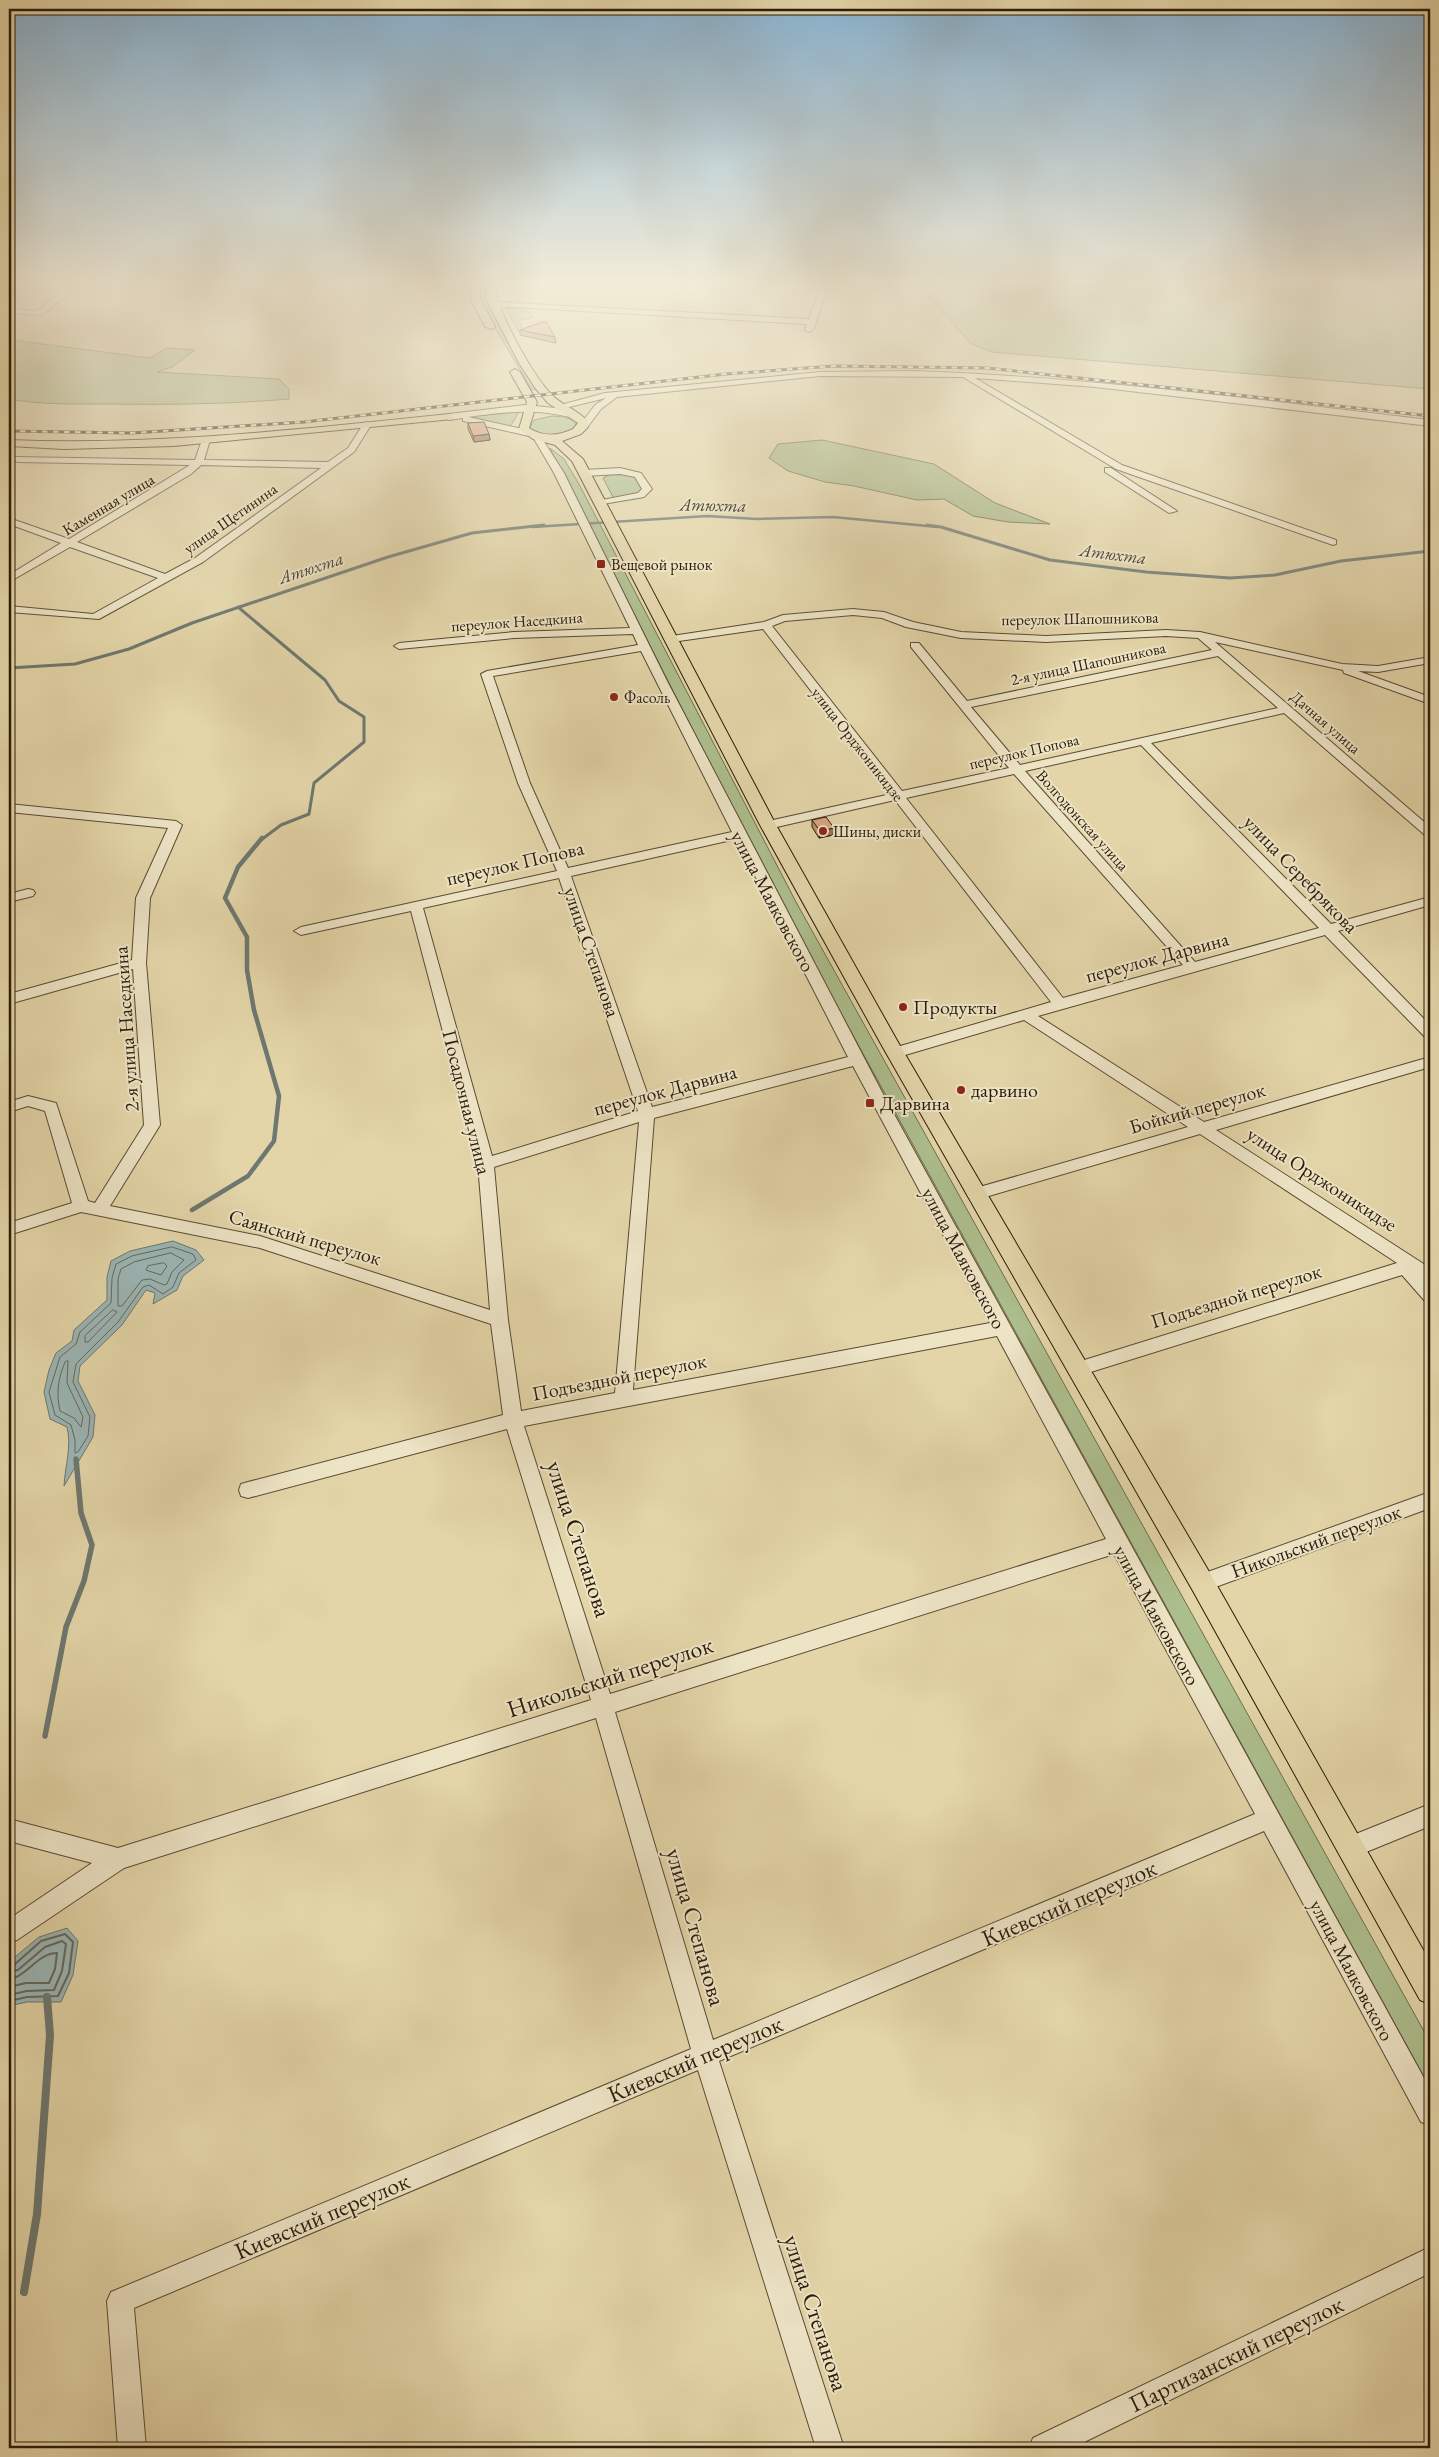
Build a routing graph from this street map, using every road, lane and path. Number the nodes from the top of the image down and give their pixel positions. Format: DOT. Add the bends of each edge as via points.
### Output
graph roads {
  1 [pos="530,400"];
  2 [pos="552,400"];
  3 [pos="592,400"];
  4 [pos="610,400"];
  5 [pos="1006,400"];
  6 [pos="1230,400"];
  7 [pos="530,406"];
  8 [pos="560,406"];
  9 [pos="449,417"];
  10 [pos="577,422"];
  11 [pos="1430,423"];
  12 [pos="367,425"];
  13 [pos="530,431"];
  14 [pos="206,440"];
  15 [pos="1076,441"];
  16 [pos="9,443"];
  17 [pos="46,446"];
  18 [pos="577,459"];
  19 [pos="13,461"];
  20 [pos="199,462"];
  21 [pos="330,465"];
  22 [pos="584,473"];
  23 [pos="601,505"];
  24 [pos="1172,511"];
  25 [pos="9,521"];
  26 [pos="1333,542"];
  27 [pos="70,544"];
  28 [pos="166,578"];
  29 [pos="9,579"];
  30 [pos="9,609"];
  31 [pos="766,625"];
  32 [pos="636,631"];
  33 [pos="1200,636"];
  34 [pos="672,639"];
  35 [pos="915,644"];
  36 [pos="399,646"];
  37 [pos="645,647"];
  38 [pos="1220,652"];
  39 [pos="1430,660"];
  40 [pos="1342,668"];
  41 [pos="1430,701"];
  42 [pos="963,705"];
  43 [pos="1287,709"];
  44 [pos="1144,741"];
  45 [pos="1018,771"];
  46 [pos="898,797"];
  47 [pos="9,808"];
  48 [pos="768,825"];
  49 [pos="1430,834"];
  50 [pos="738,835"];
  51 [pos="564,873"];
  52 [pos="28,893"];
  53 [pos="9,898"];
  54 [pos="1430,901"];
  55 [pos="416,906"];
  56 [pos="302,931"];
  57 [pos="1328,931"];
  58 [pos="139,963"];
  59 [pos="1193,968"];
  60 [pos="9,999"];
  61 [pos="1060,1004"];
  62 [pos="1025,1014"];
  63 [pos="1430,1033"];
  64 [pos="895,1053"];
  65 [pos="857,1060"];
  66 [pos="1430,1062"];
  67 [pos="9,1106"];
  68 [pos="647,1114"];
  69 [pos="1204,1128"];
  70 [pos="486,1164"];
  71 [pos="974,1194"];
  72 [pos="80,1206"];
  73 [pos="98,1211"];
  74 [pos="9,1229"];
  75 [pos="1392,1251"];
  76 [pos="1406,1267"];
  77 [pos="1430,1276"];
  78 [pos="1430,1295"];
  79 [pos="499,1320"];
  80 [pos="1002,1328"];
  81 [pos="1078,1369"];
  82 [pos="623,1399"];
  83 [pos="513,1420"];
  84 [pos="248,1490"];
  85 [pos="1430,1500"];
  86 [pos="1117,1544"];
  87 [pos="1202,1583"];
  88 [pos="603,1706"];
  89 [pos="1430,1814"];
  90 [pos="1270,1818"];
  91 [pos="9,1830"];
  92 [pos="1349,1848"];
  93 [pos="118,1859"];
  94 [pos="9,1932"];
  95 [pos="1430,1990"];
  96 [pos="705,2055"];
  97 [pos="1430,2114"];
  98 [pos="1430,2260"];
  99 [pos="132,2448"];
  100 [pos="830,2448"];
  101 [pos="1043,2448"];
  1 -- 7 [label="main road"];
  2 -- 8 [label="main road"];
  3 -- 8 [label="street"];
  4 -- 10 [label="street"];
  5 -- 15 [label="street"];
  6 -- 11 [label="street"];
  7 -- 9 [label="street"];
  7 -- 10 [label="street" via="546,408"];
  7 -- 13 [label="main road"];
  8 -- 10 [label="main road"];
  9 -- 12 [label="main road"];
  9 -- 13 [label="street"];
  10 -- 13 [label="main road" via="559,438"];
  10 -- 13 [label="main road" via="547,413 536,416"];
  10 -- 18 [label="main road"];
  12 -- 14 [label="main road"];
  12 -- 21 [label="street, улица Щетинина" via="350,450"];
  13 -- 18 [label="main road, улица Маяковского" via="559,443"];
  13 -- 32 [label="street, улица Маяковского" via="546,449"];
  14 -- 17 [label="main road"];
  14 -- 20 [label="street"];
  15 -- 24 [label="street" via="1089,458"];
  15 -- 26 [label="street" via="1119,467"];
  16 -- 17 [label="main road"];
  17 -- 19 [label="street"];
  18 -- 22 [label="main road, улица Маяковского"];
  19 -- 20 [label="street"];
  20 -- 21 [label="street"];
  20 -- 27 [label="street, Каменная улица" via="188,472"];
  21 -- 28 [label="street, улица Щетинина" via="200,560"];
  22 -- 23 [label="main road, улица Маяковского"];
  22 -- 23 [label="street" via="620,471 638,475 647,489 641,495"];
  23 -- 34 [label="main road, улица Маяковского"];
  25 -- 27 [label="street"];
  27 -- 28 [label="street"];
  27 -- 29 [label="street, Каменная улица"];
  28 -- 30 [label="street, улица Щетинина" via="95,617"];
  31 -- 33 [label="street, переулок Шапошникова" via="782,618 854,612 884,615 910,625 961,635 1046,639 1166,633"];
  31 -- 34 [label="street, переулок Шапошникова"];
  31 -- 46 [label="street, улица Орджоникидзе"];
  32 -- 36 [label="street, переулок Наседкина" via="514,635"];
  32 -- 37 [label="street, улица Маяковского"];
  33 -- 38 [label="street, Дачная улица"];
  33 -- 40 [label="street, переулок Шапошникова"];
  34 -- 48 [label="main road, улица Маяковского"];
  35 -- 42 [label="street, Волгодонская улица"];
  37 -- 50 [label="street, улица Маяковского"];
  37 -- 51 [label="street, улица Степанова" via="487,674 524,782"];
  38 -- 42 [label="street, 2-я улица Шапошникова"];
  38 -- 43 [label="street, Дачная улица"];
  39 -- 40 [label="street, переулок Шапошникова" via="1378,669"];
  40 -- 41 [label="street"];
  42 -- 45 [label="street, Волгодонская улица"];
  43 -- 44 [label="street, переулок Попова"];
  43 -- 49 [label="street, Дачная улица"];
  44 -- 45 [label="street, переулок Попова"];
  44 -- 57 [label="street, улица Серебрякова"];
  45 -- 46 [label="street, переулок Попова"];
  45 -- 59 [label="street, Волгодонская улица"];
  46 -- 48 [label="street, переулок Попова"];
  46 -- 61 [label="street, улица Орджоникидзе"];
  47 -- 58 [label="street, 2-я улица Наседкина" via="176,826 143,898"];
  48 -- 64 [label="main road, улица Маяковского"];
  50 -- 51 [label="street, переулок Попова"];
  50 -- 65 [label="street, улица Маяковского"];
  51 -- 55 [label="street, переулок Попова"];
  51 -- 68 [label="street, улица Степанова"];
  52 -- 53 [label="street"];
  54 -- 57 [label="street, переулок Дарвина"];
  55 -- 56 [label="street, переулок Попова"];
  55 -- 70 [label="street, Посадочная улица"];
  57 -- 59 [label="street, переулок Дарвина"];
  57 -- 63 [label="street, улица Серебрякова"];
  58 -- 60 [label="street"];
  58 -- 73 [label="street, 2-я улица Наседкина" via="152,1125"];
  59 -- 61 [label="street, переулок Дарвина"];
  61 -- 62 [label="street, переулок Дарвина"];
  62 -- 64 [label="street, переулок Дарвина"];
  62 -- 69 [label="street, улица Орджоникидзе"];
  64 -- 71 [label="main road, улица Маяковского"];
  65 -- 68 [label="street, переулок Дарвина"];
  65 -- 80 [label="street, улица Маяковского"];
  66 -- 69 [label="street, Бойкий переулок"];
  67 -- 72 [label="street" via="28,1101 51,1107"];
  68 -- 70 [label="street, переулок Дарвина"];
  68 -- 82 [label="street, улица Степанова"];
  69 -- 71 [label="street, Бойкий переулок"];
  69 -- 75 [label="street, улица Орджоникидзе"];
  70 -- 79 [label="street, Посадочная улица"];
  71 -- 81 [label="main road, улица Маяковского"];
  72 -- 73 [label="street, Саянский переулок"];
  72 -- 74 [label="street"];
  73 -- 79 [label="street, Саянский переулок" via="260,1242"];
  75 -- 76 [label="street, улица Орджоникидзе"];
  75 -- 77 [label="street, улица Орджоникидзе"];
  76 -- 78 [label="street, улица Орджоникидзе"];
  76 -- 81 [label="street, Подъездной переулок"];
  79 -- 83 [label="street, Посадочная улица"];
  80 -- 82 [label="street, Подъездной переулок"];
  80 -- 86 [label="street, улица Маяковского"];
  81 -- 87 [label="main road, улица Маяковского"];
  82 -- 83 [label="street, Подъездной переулок"];
  83 -- 84 [label="street, Подъездной переулок"];
  83 -- 88 [label="street, улица Степанова"];
  85 -- 87 [label="street, Никольский переулок"];
  86 -- 88 [label="street, Никольский переулок"];
  86 -- 90 [label="street, улица Маяковского"];
  87 -- 92 [label="main road, улица Маяковского"];
  88 -- 93 [label="street, Никольский переулок"];
  88 -- 96 [label="street, улица Степанова"];
  89 -- 92 [label="street"];
  90 -- 96 [label="street, Киевский переулок"];
  90 -- 97 [label="street, улица Маяковского"];
  91 -- 93 [label="street"];
  92 -- 95 [label="main road, улица Маяковского"];
  93 -- 94 [label="street, Никольский переулок"];
  96 -- 99 [label="street, Киевский переулок" via="120,2301"];
  96 -- 100 [label="street, улица Степанова"];
  98 -- 101 [label="street, Партизанский переулок"];
}
